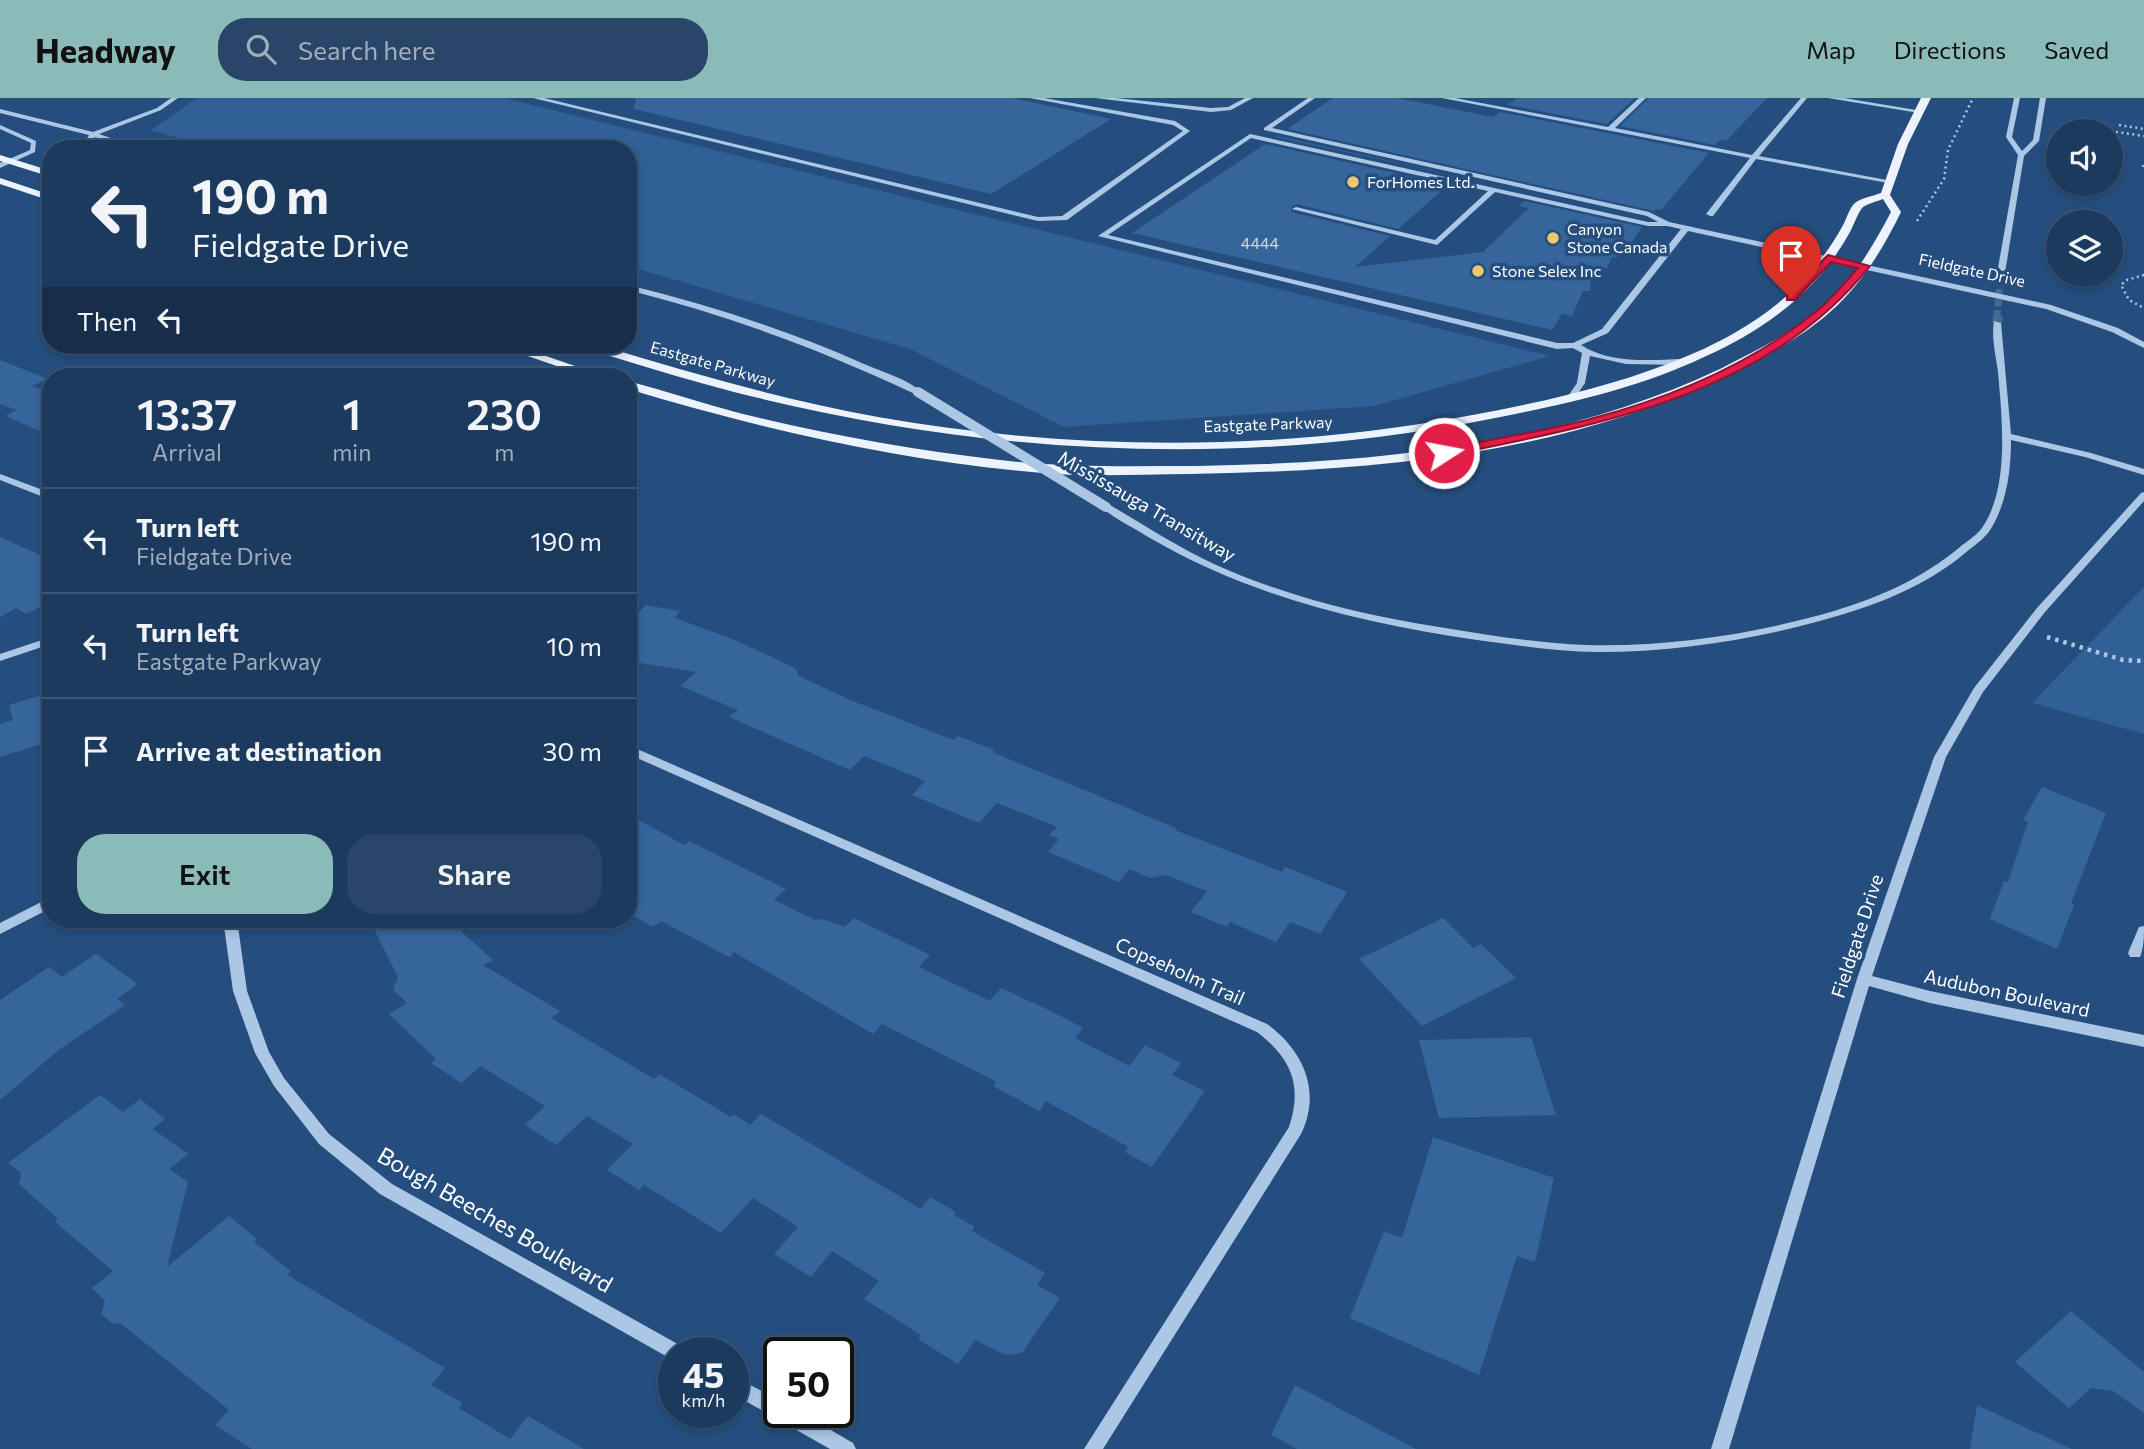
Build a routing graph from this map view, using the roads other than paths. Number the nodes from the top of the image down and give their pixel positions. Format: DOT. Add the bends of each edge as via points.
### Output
graph roads {
  1 [pos="175,98"];
  2 [pos="536,98"];
  3 [pos="1033,98"];
  4 [pos="1098,98"];
  5 [pos="1137,98"];
  6 [pos="1250,98"];
  7 [pos="1312,98"];
  8 [pos="1445,98"];
  9 [pos="1643,98"];
  10 [pos="1804,98"];
  11 [pos="1831,98"];
  12 [pos="1926,98"];
  13 [pos="2017,98"];
  14 [pos="2043,98"];
  15 [pos="1147,101"];
  16 [pos="0,111"];
  17 [pos="1919,111"];
  18 [pos="0,127"];
  19 [pos="1609,130"];
  20 [pos="93,134"];
  21 [pos="89,140"];
  22 [pos="112,140"];
  23 [pos="2021,155"];
  24 [pos="1754,157"];
  25 [pos="0,158"];
  26 [pos="12,161"];
  27 [pos="0,166"];
  28 [pos="42,170"];
  29 [pos="0,181"];
  30 [pos="1888,181"];
  31 [pos="1493,190"];
  32 [pos="42,195"];
  33 [pos="1885,195"];
  34 [pos="1296,209"];
  35 [pos="1710,214"];
  36 [pos="1667,225"];
  37 [pos="1686,229"];
  38 [pos="1828,258"];
  39 [pos="1865,266"];
  40 [pos="2000,279"];
  41 [pos="637,289"];
  42 [pos="1997,323"];
  43 [pos="1575,345"];
  44 [pos="2144,345"];
  45 [pos="530,354"];
  46 [pos="618,354"];
  47 [pos="1586,354"];
  48 [pos="1682,362"];
  49 [pos="573,368"];
  50 [pos="637,389"];
  51 [pos="1570,399"];
  52 [pos="2006,436"];
  53 [pos="2144,472"];
  54 [pos="0,477"];
  55 [pos="42,493"];
  56 [pos="2144,495"];
  57 [pos="42,643"];
  58 [pos="0,658"];
  59 [pos="637,753"];
  60 [pos="42,907"];
  61 [pos="231,928"];
  62 [pos="0,929"];
  63 [pos="2144,931"];
  64 [pos="2135,953"];
  65 [pos="1864,979"];
  66 [pos="2144,1041"];
  67 [pos="658,1342"];
  68 [pos="811,1428"];
  69 [pos="847,1449"];
  70 [pos="1093,1449"];
  71 [pos="1720,1449"];
  1 -- 20 [label="street" via="159,109"];
  2 -- 3 [label="street" via="1038,219 1064,218 1187,131 1175,123"];
  4 -- 15 [label="street"];
  5 -- 15 [label="street"];
  6 -- 15 [label="street" via="1220,110"];
  7 -- 36 [label="street" via="1266,129 1649,214"];
  8 -- 19 [label="street"];
  9 -- 19 [label="street"];
  10 -- 24 [label="street"];
  11 -- 17 [label="street"];
  12 -- 17 [label="main road"];
  13 -- 23 [label="street" via="2008,137"];
  14 -- 23 [label="street" via="2036,141"];
  16 -- 20 [label="street"];
  17 -- 30 [label="main road"];
  18 -- 26 [label="street" via="34,142 33,150"];
  19 -- 24 [label="street"];
  20 -- 21 [label="street"];
  20 -- 22 [label="street"];
  23 -- 40 [label="street"];
  24 -- 30 [label="street"];
  24 -- 35 [label="street"];
  25 -- 26 [label="main road"];
  26 -- 27 [label="street"];
  26 -- 28 [label="main road"];
  29 -- 32 [label="main road"];
  30 -- 33 [label="main road"];
  31 -- 34 [label="street" via="1437,243"];
  31 -- 36 [label="street"];
  31 -- 43 [label="street" via="1250,136 1102,236 1557,346"];
  33 -- 38 [label="main road, Eastgate Parkway" via="1859,205"];
  33 -- 39 [label="main road" via="1896,212"];
  36 -- 37 [label="street"];
  37 -- 38 [label="street"];
  37 -- 43 [label="street" via="1605,331"];
  38 -- 39 [label="street, Fieldgate Drive"];
  38 -- 48 [label="main road, Eastgate Parkway" via="1767,317"];
  39 -- 44 [label="street, Fieldgate Drive" via="2058,309"];
  39 -- 50 [label="main road" via="1825,311 1789,337 1672,397 1591,423 1444,453 1355,464 1252,470 1059,470 898,450 786,430"];
  41 -- 52 [label="street, Mississauga Transitway, bridge" via="772,328 918,391 1106,507 1226,573 1316,605 1418,629 1522,643 1613,648 1717,639 1800,625 1889,597 1960,554 1987,529 2002,497"];
  42 -- 52 [label="street, Mississauga Transitway"];
  43 -- 47 [label="street"];
  45 -- 49 [label="main road"];
  46 -- 51 [label="main road, Eastgate Parkway" via="775,400 978,435 1071,443 1251,444 1347,438"];
  47 -- 48 [label="street"];
  47 -- 51 [label="street" via="1581,383"];
  48 -- 51 [label="main road, Eastgate Parkway"];
  52 -- 53 [label="street"];
  54 -- 55 [label="street"];
  56 -- 65 [label="street, Fieldgate Drive" via="1978,691 1940,757"];
  57 -- 58 [label="street"];
  59 -- 70 [label="street, Copseholm Trail" via="1262,1028 1295,1062 1304,1093 1296,1129"];
  60 -- 62 [label="street"];
  61 -- 67 [label="street, Bough Beeches Boulevard" via="240,992 257,1042 279,1082 324,1139 386,1189"];
  63 -- 64 [label="street"];
  65 -- 66 [label="street, Audubon Boulevard"];
  65 -- 71 [label="street, Fieldgate Drive"];
  68 -- 69 [label="street"];
}
